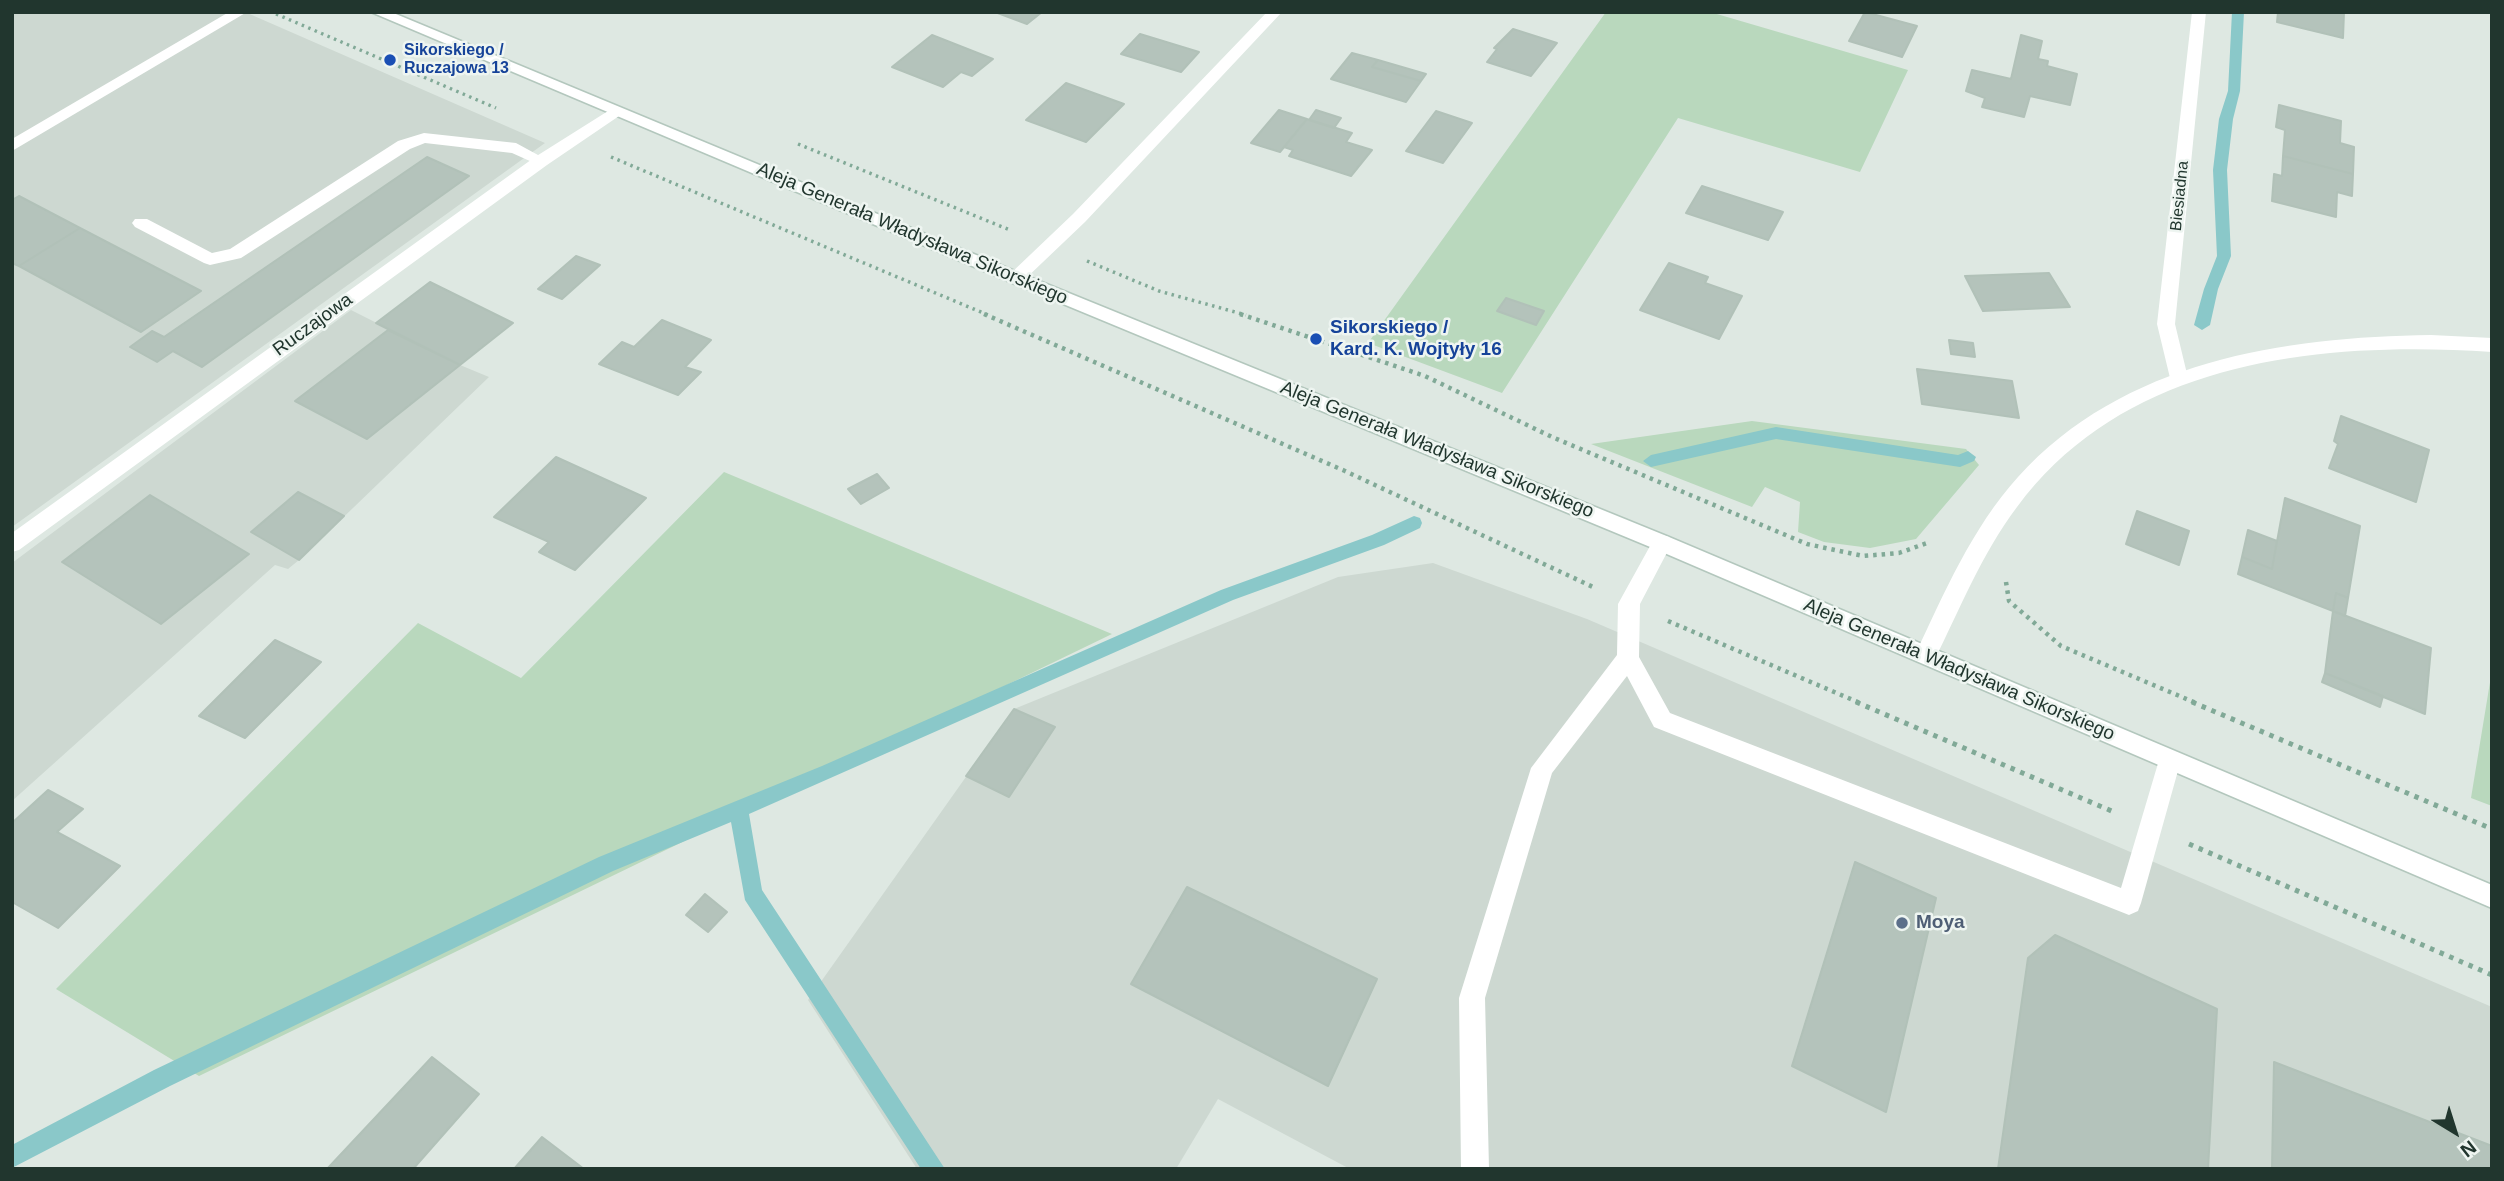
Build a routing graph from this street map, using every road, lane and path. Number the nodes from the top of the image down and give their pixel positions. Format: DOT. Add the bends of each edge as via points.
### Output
graph roads {
  1 [pos="240,12"];
  2 [pos="272,12"];
  3 [pos="378,12"];
  4 [pos="1275,12"];
  5 [pos="2199,12"];
  6 [pos="497,108"];
  7 [pos="616,111"];
  8 [pos="572,140"];
  9 [pos="793,142"];
  10 [pos="12,146"];
  11 [pos="541,161"];
  12 [pos="141,223"];
  13 [pos="1050,246"];
  14 [pos="1016,278"];
  15 [pos="2492,345"];
  16 [pos="2179,378"];
  17 [pos="1662,542"];
  18 [pos="1927,543"];
  19 [pos="12,544"];
  20 [pos="2006,581"];
  21 [pos="1629,604"];
  22 [pos="1926,655"];
  23 [pos="1628,658"];
  24 [pos="2170,760"];
  25 [pos="2151,827"];
  26 [pos="2492,830"];
  27 [pos="2492,897"];
  28 [pos="2492,975"];
  29 [pos="1475,1169"];
  1 -- 10 [label="main road"];
  2 -- 6 [label="path"];
  3 -- 7 [label="main road, Aleja Generała Władysława Sikorskiego"];
  4 -- 13 [label="main road"];
  5 -- 16 [label="main road, Biesiadna" via="2166,324"];
  7 -- 8 [label="main road, Ruczajowa"];
  7 -- 14 [label="main road, Aleja Generała Władysława Sikorskiego"];
  8 -- 11 [label="main road, Ruczajowa"];
  8 -- 21 [label="path" via="1345,471"];
  9 -- 13 [label="path"];
  11 -- 12 [label="main road" via="516,148 424,138 404,145 235,254 210,259"];
  11 -- 19 [label="main road, Ruczajowa"];
  13 -- 14 [label="main road"];
  13 -- 18 [label="path" via="1159,291 1212,304 1425,376 1552,437 1807,544 1863,556 1899,553"];
  14 -- 17 [label="main road, Aleja Generała Władysława Sikorskiego"];
  15 -- 16 [label="main road" via="2451,341 2325,346 2227,362"];
  16 -- 22 [label="main road" via="2116,409 2069,440 2026,481 1968,564"];
  17 -- 21 [label="main road"];
  17 -- 22 [label="main road, Aleja Generała Władysława Sikorskiego"];
  20 -- 26 [label="path" via="2009,601 2061,646"];
  21 -- 23 [label="main road"];
  21 -- 25 [label="path"];
  22 -- 24 [label="main road, Aleja Generała Władysława Sikorskiego"];
  23 -- 25 [label="main road" via="1662,720 2129,903"];
  23 -- 29 [label="main road" via="1542,768 1472,998"];
  24 -- 25 [label="main road"];
  24 -- 27 [label="main road, Aleja Generała Władysława Sikorskiego"];
  25 -- 28 [label="path"];
}
